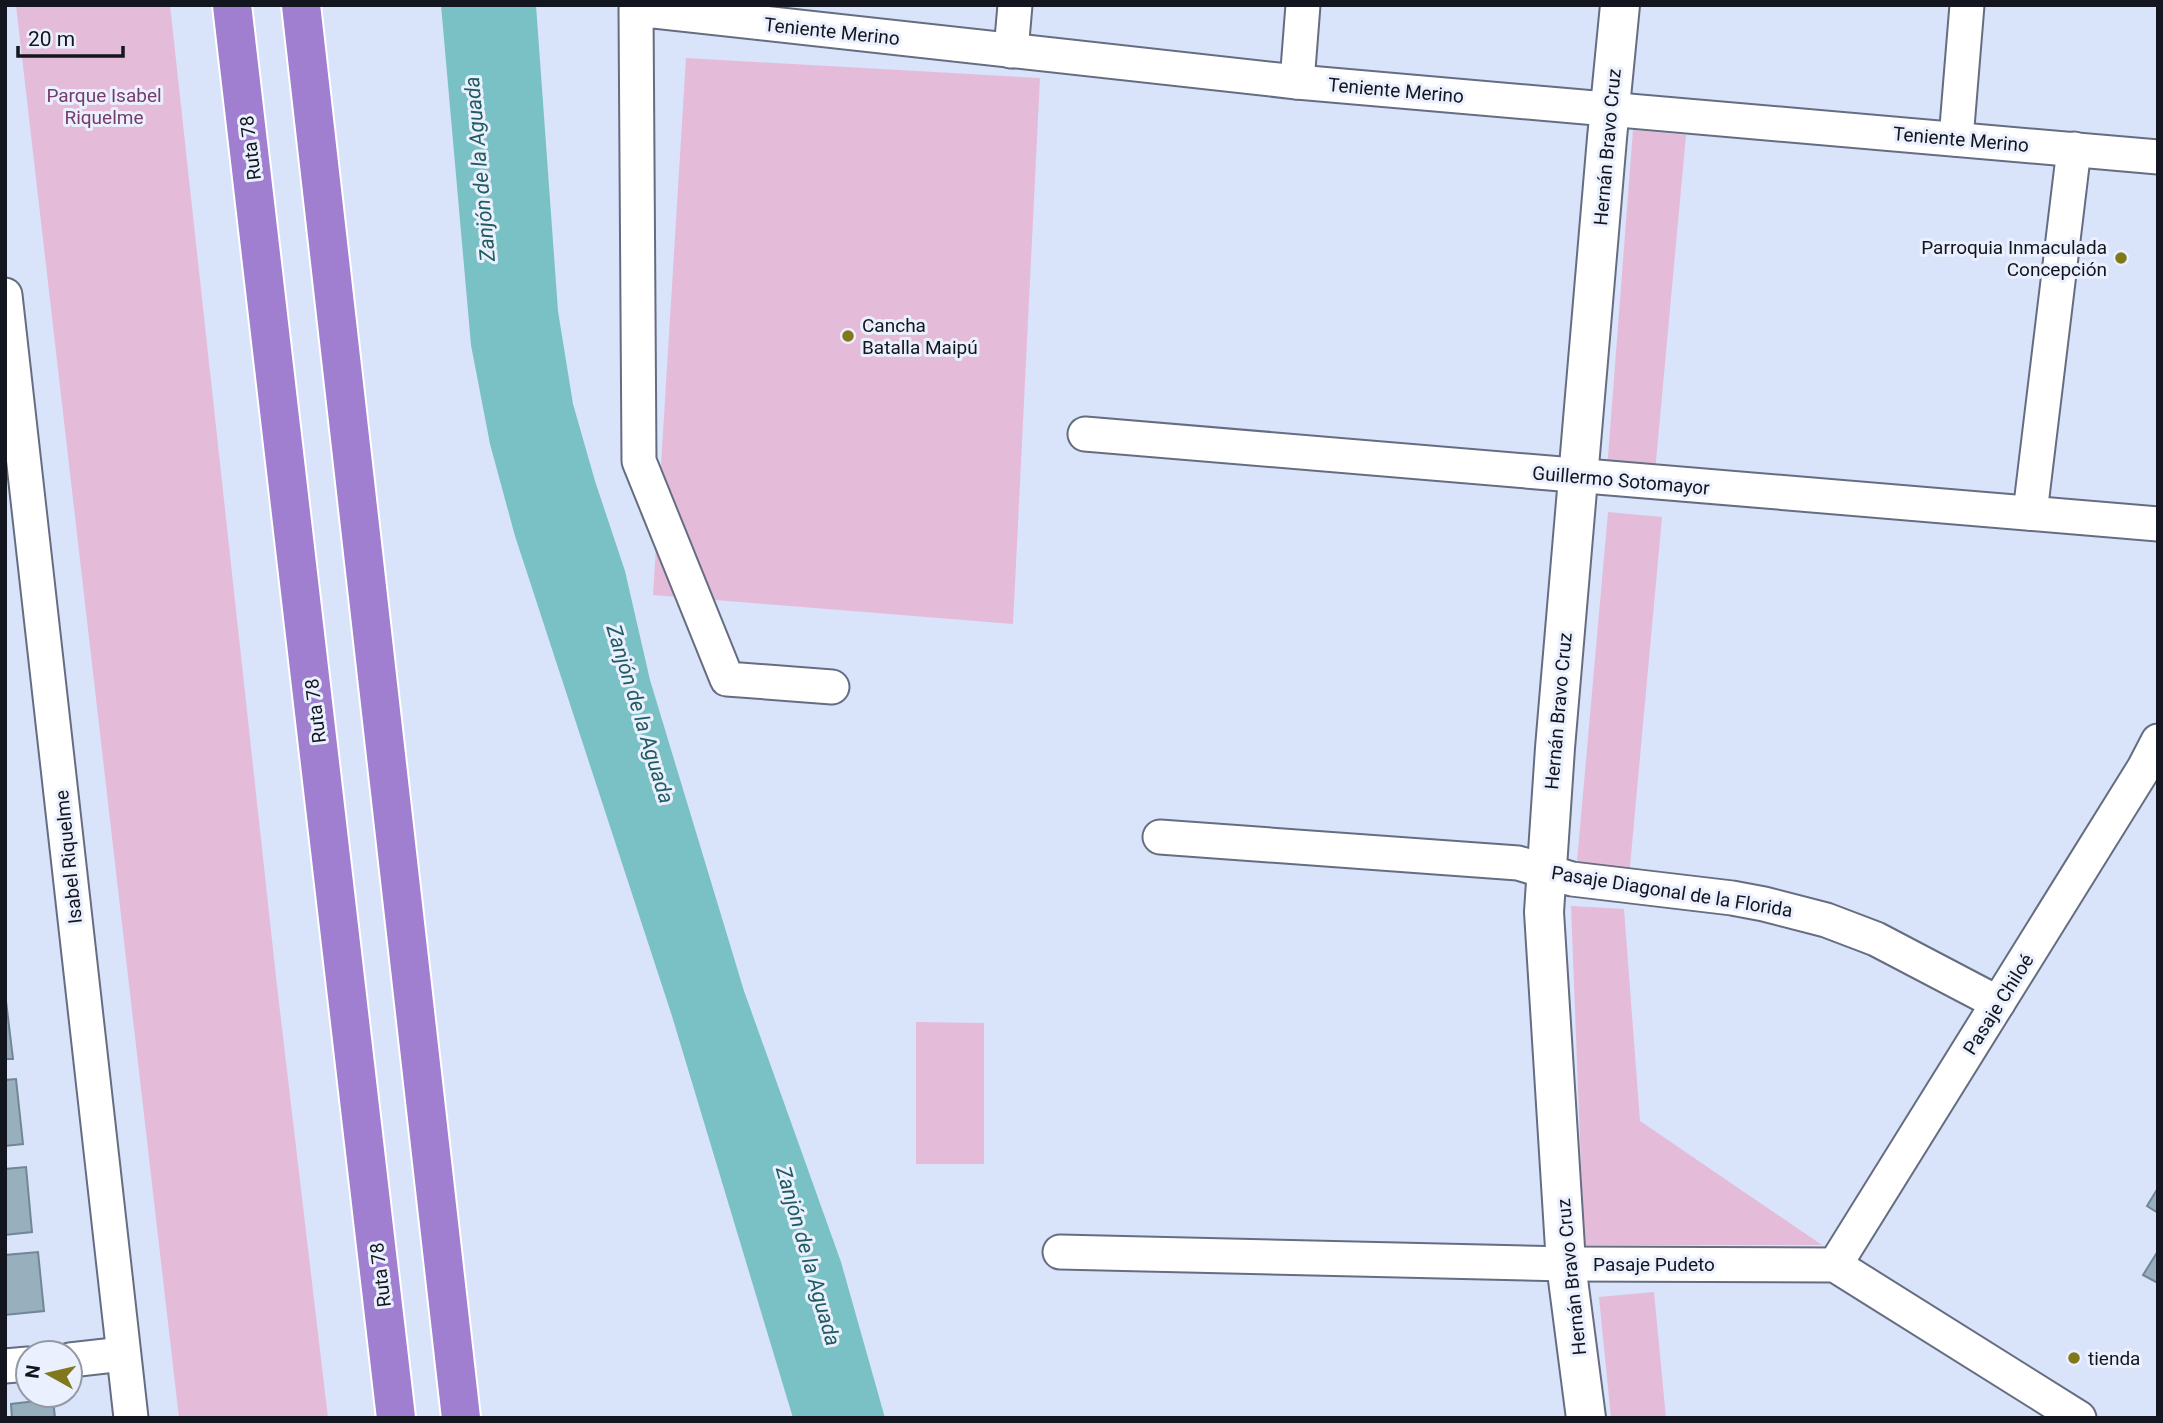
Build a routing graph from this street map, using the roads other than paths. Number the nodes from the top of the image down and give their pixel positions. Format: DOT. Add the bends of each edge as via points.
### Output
graph roads {
  1 [pos="232,5"];
  2 [pos="301,5"];
  3 [pos="1015,5"];
  4 [pos="1303,5"];
  5 [pos="1620,5"];
  6 [pos="1967,5"];
  7 [pos="1011,51"];
  8 [pos="1297,82"];
  9 [pos="1610,109"];
  10 [pos="1956,139"];
  11 [pos="2074,149"];
  12 [pos="2158,157"];
  13 [pos="5,295"];
  14 [pos="1085,434"];
  15 [pos="1578,476"];
  16 [pos="2030,513"];
  17 [pos="2158,524"];
  18 [pos="832,687"];
  19 [pos="2158,740"];
  20 [pos="1160,837"];
  21 [pos="1545,870"];
  22 [pos="1998,1003"];
  23 [pos="1060,1252"];
  24 [pos="1566,1264"];
  25 [pos="1835,1265"];
  26 [pos="123,1354"];
  27 [pos="84,1358"];
  28 [pos="131,1418"];
  29 [pos="396,1418"];
  30 [pos="461,1418"];
  31 [pos="1586,1418"];
  32 [pos="2079,1418"];
  1 -- 29 [label="highway, Ruta 78"];
  2 -- 30 [label="highway"];
  3 -- 7 [label="street"];
  4 -- 8 [label="street"];
  5 -- 9 [label="street, Hernán Bravo Cruz"];
  6 -- 10 [label="street"];
  7 -- 8 [label="street, Teniente Merino"];
  7 -- 18 [label="street, Teniente Merino" via="636,9 639,461 727,678"];
  8 -- 9 [label="street, Teniente Merino"];
  9 -- 10 [label="street, Teniente Merino"];
  9 -- 15 [label="street, Hernán Bravo Cruz"];
  10 -- 11 [label="street, Teniente Merino"];
  11 -- 12 [label="street, Teniente Merino"];
  11 -- 16 [label="street"];
  13 -- 26 [label="street, Isabel Riquelme"];
  14 -- 15 [label="street, Guillermo Sotomayor"];
  15 -- 16 [label="street, Guillermo Sotomayor"];
  15 -- 21 [label="street, Hernán Bravo Cruz"];
  16 -- 17 [label="street, Guillermo Sotomayor"];
  19 -- 22 [label="street, Pasaje Chiloé"];
  20 -- 21 [label="street, Pasaje Diagonal de la Florida" via="1518,863"];
  21 -- 22 [label="street, Pasaje Diagonal de la Florida" via="1572,879 1764,904 1826,920 1876,939"];
  21 -- 24 [label="street, Hernán Bravo Cruz"];
  22 -- 25 [label="street, Pasaje Chiloé"];
  23 -- 24 [label="street, Pasaje Pudeto"];
  24 -- 25 [label="street, Pasaje Pudeto"];
  24 -- 31 [label="street, Hernán Bravo Cruz"];
  25 -- 32 [label="street"];
  26 -- 27 [label="street"];
  26 -- 28 [label="street, Isabel Riquelme"];
}
